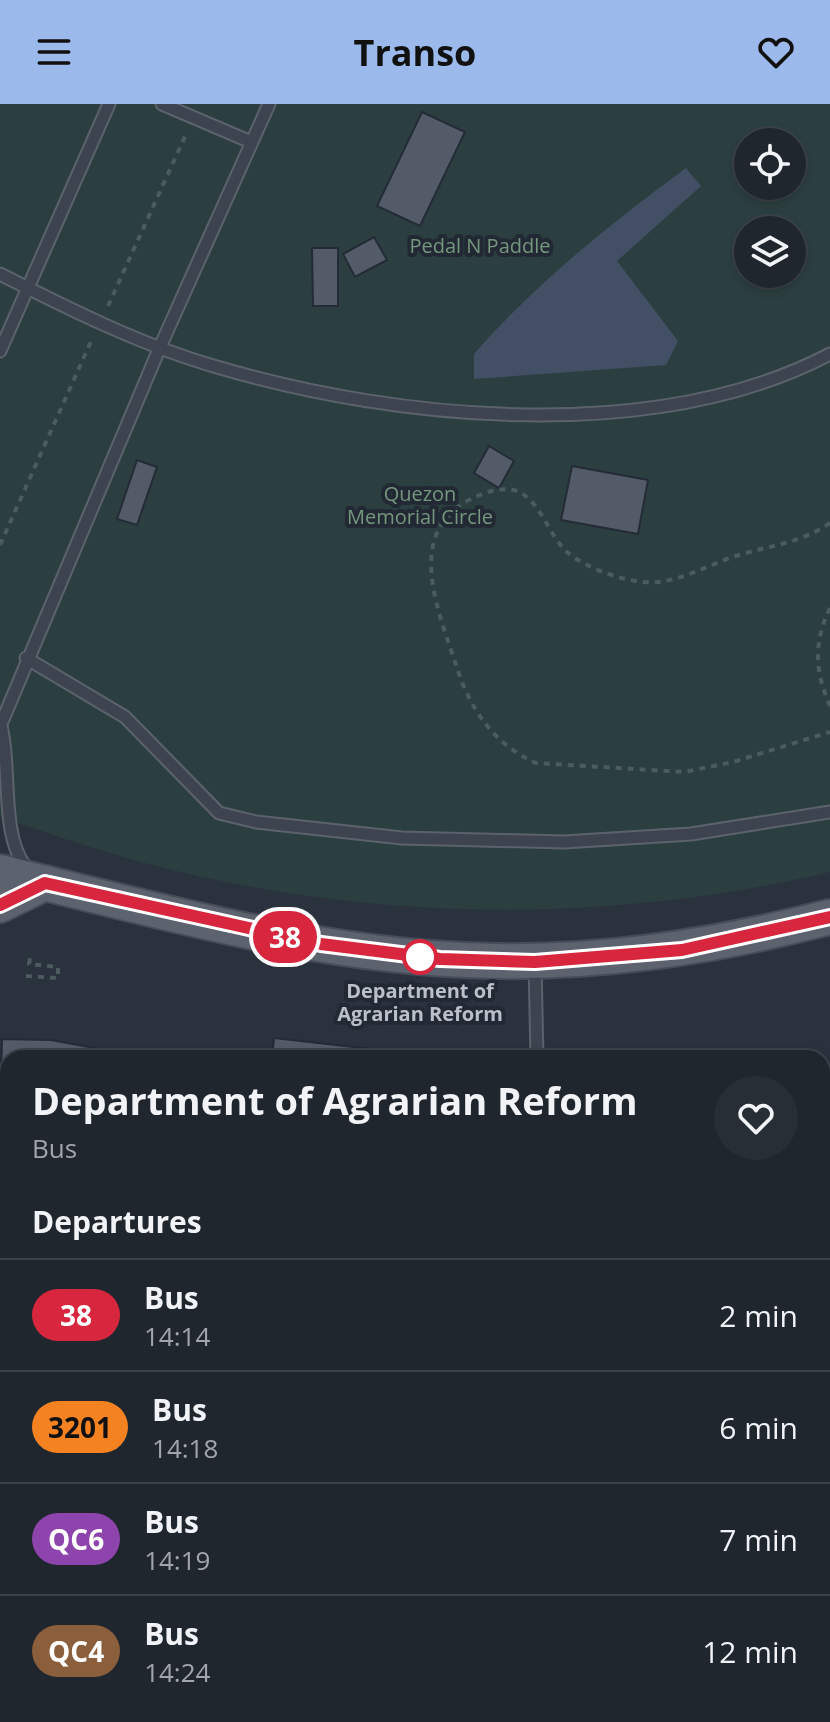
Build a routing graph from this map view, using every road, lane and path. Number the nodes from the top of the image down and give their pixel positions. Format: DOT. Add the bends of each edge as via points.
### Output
graph roads {
  1 [pos="109,104"];
  2 [pos="162,104"];
  3 [pos="269,104"];
  4 [pos="251,142"];
  5 [pos="0,274"];
  6 [pos="28,288"];
  7 [pos="160,347"];
  8 [pos="0,351"];
  9 [pos="830,354"];
  10 [pos="830,523"];
  11 [pos="830,608"];
  12 [pos="26,658"];
  13 [pos="830,706"];
  14 [pos="0,723"];
  15 [pos="830,732"];
  16 [pos="830,812"];
  17 [pos="0,872"];
  18 [pos="45,883"];
  19 [pos="0,905"];
  20 [pos="830,917"];
  21 [pos="30,958"];
  22 [pos="535,962"];
  23 [pos="26,976"];
  24 [pos="537,1050"];
  1 -- 6 [label="lane"];
  2 -- 4 [label="lane"];
  3 -- 4 [label="lane"];
  4 -- 7 [label="lane"];
  5 -- 6 [label="lane"];
  6 -- 7 [label="lane"];
  6 -- 8 [label="lane"];
  7 -- 9 [label="lane" via="245,375 370,402 438,410 594,414 696,399 765,381"];
  7 -- 12 [label="lane"];
  10 -- 15 [label="path" via="806,539 656,583 580,561 550,533 527,496 505,488 470,499 451,513 438,531 430,561 435,597 476,710 497,738 528,759 684,772"];
  11 -- 13 [label="path" via="815,660"];
  12 -- 14 [label="lane"];
  12 -- 16 [label="lane" via="125,717 219,813 256,822 402,838 551,842 691,834"];
  14 -- 18 [label="lane" via="1,809 8,834 17,860"];
  17 -- 18 [label="main road"];
  18 -- 19 [label="main road"];
  18 -- 22 [label="main road" via="321,944 449,959"];
  20 -- 22 [label="main road" via="682,950"];
  21 -- 23 [label="path" via="29,964 58,967 58,978"];
  22 -- 24 [label="lane"];
}
